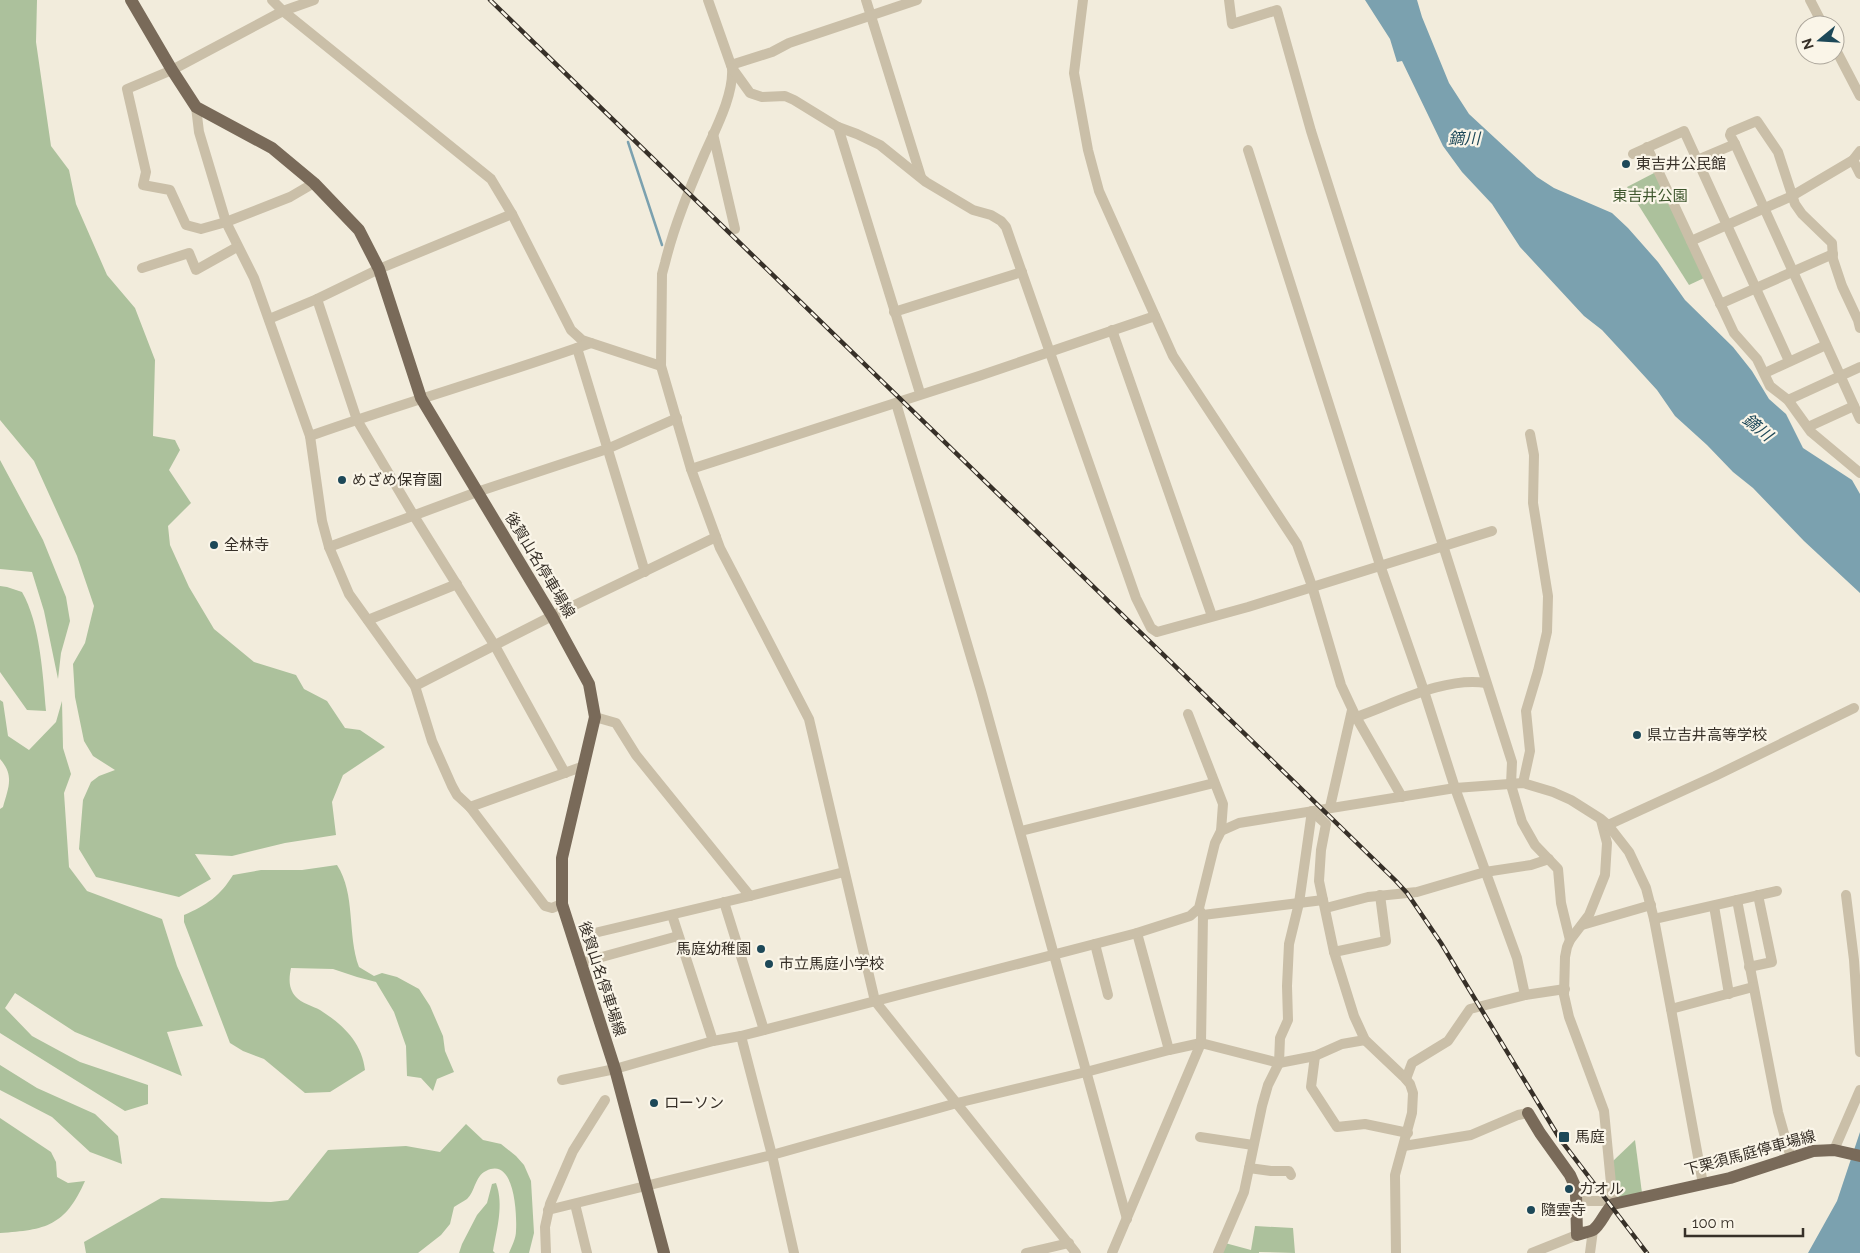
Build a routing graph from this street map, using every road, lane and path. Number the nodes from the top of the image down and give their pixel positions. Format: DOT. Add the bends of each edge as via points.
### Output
graph roads {
  1 [pos="131,0"];
  2 [pos="272,0"];
  3 [pos="314,0"];
  4 [pos="708,0"];
  5 [pos="866,0"];
  6 [pos="917,0"];
  7 [pos="1083,0"];
  8 [pos="1229,0"];
  9 [pos="1810,0"];
  10 [pos="283,11"];
  11 [pos="870,14"];
  12 [pos="1818,15"];
  13 [pos="1844,65"];
  14 [pos="731,67"];
  15 [pos="172,70"];
  16 [pos="1860,96"];
  17 [pos="196,108"];
  18 [pos="838,127"];
  19 [pos="713,134"];
  20 [pos="1734,144"];
  21 [pos="1647,147"];
  22 [pos="1248,150"];
  23 [pos="1860,151"];
  24 [pos="1634,154"];
  25 [pos="1697,160"];
  26 [pos="1853,160"];
  27 [pos="1860,174"];
  28 [pos="922,178"];
  29 [pos="314,183"];
  30 [pos="1792,196"];
  31 [pos="1764,209"];
  32 [pos="512,214"];
  33 [pos="226,222"];
  34 [pos="1727,226"];
  35 [pos="735,229"];
  36 [pos="1691,241"];
  37 [pos="237,247"];
  38 [pos="1833,254"];
  39 [pos="142,268"];
  40 [pos="379,269"];
  41 [pos="1793,271"];
  42 [pos="1022,272"];
  43 [pos="1756,288"];
  44 [pos="317,299"];
  45 [pos="1720,304"];
  46 [pos="894,312"];
  47 [pos="1155,316"];
  48 [pos="269,319"];
  49 [pos="1860,328"];
  50 [pos="1112,330"];
  51 [pos="591,343"];
  52 [pos="1826,344"];
  53 [pos="577,348"];
  54 [pos="1049,352"];
  55 [pos="1789,361"];
  56 [pos="661,366"];
  57 [pos="1860,367"];
  58 [pos="1765,373"];
  59 [pos="1841,376"];
  60 [pos="920,393"];
  61 [pos="421,398"];
  62 [pos="1788,400"];
  63 [pos="896,402"];
  64 [pos="1854,406"];
  65 [pos="677,418"];
  66 [pos="1860,419"];
  67 [pos="357,420"];
  68 [pos="1808,427"];
  69 [pos="1530,434"];
  70 [pos="310,436"];
  71 [pos="607,449"];
  72 [pos="691,469"];
  73 [pos="1860,473"];
  74 [pos="477,492"];
  75 [pos="414,516"];
  76 [pos="1492,531"];
  77 [pos="716,537"];
  78 [pos="1443,546"];
  79 [pos="328,547"];
  80 [pos="1380,565"];
  81 [pos="645,572"];
  82 [pos="457,584"];
  83 [pos="1312,586"];
  84 [pos="552,616"];
  85 [pos="1212,616"];
  86 [pos="368,620"];
  87 [pos="495,646"];
  88 [pos="1486,683"];
  89 [pos="414,686"];
  90 [pos="1424,692"];
  91 [pos="1854,708"];
  92 [pos="1188,714"];
  93 [pos="1354,714"];
  94 [pos="595,717"];
  95 [pos="584,766"];
  96 [pos="564,773"];
  97 [pos="1214,782"];
  98 [pos="1523,783"];
  99 [pos="1511,785"];
  100 [pos="1455,788"];
  101 [pos="1402,797"];
  102 [pos="470,807"];
  103 [pos="1330,807"];
  104 [pos="1312,810"];
  105 [pos="1604,822"];
  106 [pos="1221,831"];
  107 [pos="1020,832"];
  108 [pos="1549,859"];
  109 [pos="844,872"];
  110 [pos="1486,872"];
  111 [pos="1777,891"];
  112 [pos="1380,895"];
  113 [pos="1758,895"];
  114 [pos="1846,895"];
  115 [pos="750,896"];
  116 [pos="1737,900"];
  117 [pos="724,902"];
  118 [pos="1299,902"];
  119 [pos="562,904"];
  120 [pos="1324,904"];
  121 [pos="1651,905"];
  122 [pos="1714,906"];
  123 [pos="1201,911"];
  124 [pos="672,915"];
  125 [pos="1654,919"];
  126 [pos="1582,925"];
  127 [pos="1137,933"];
  128 [pos="586,935"];
  129 [pos="678,936"];
  130 [pos="1570,940"];
  131 [pos="1095,944"];
  132 [pos="1334,952"];
  133 [pos="1053,954"];
  134 [pos="580,963"];
  135 [pos="1749,967"];
  136 [pos="1753,987"];
  137 [pos="1565,989"];
  138 [pos="1729,994"];
  139 [pos="1108,995"];
  140 [pos="1524,995"];
  141 [pos="875,1001"];
  142 [pos="1671,1009"];
  143 [pos="764,1030"];
  144 [pos="741,1036"];
  145 [pos="1365,1040"];
  146 [pos="713,1042"];
  147 [pos="1201,1043"];
  148 [pos="1169,1050"];
  149 [pos="1860,1052"];
  150 [pos="1315,1056"];
  151 [pos="1279,1063"];
  152 [pos="614,1069"];
  153 [pos="1086,1072"];
  154 [pos="562,1080"];
  155 [pos="1406,1080"];
  156 [pos="1860,1090"];
  157 [pos="605,1100"];
  158 [pos="956,1103"];
  159 [pos="1528,1113"];
  160 [pos="1408,1133"];
  161 [pos="1200,1137"];
  162 [pos="1253,1145"];
  163 [pos="1404,1146"];
  164 [pos="1839,1151"];
  165 [pos="772,1155"];
  166 [pos="1860,1156"];
  167 [pos="1790,1158"];
  168 [pos="1249,1168"];
  169 [pos="1291,1175"];
  170 [pos="1703,1184"];
  171 [pos="647,1187"];
  172 [pos="1577,1202"];
  173 [pos="1608,1202"];
  174 [pos="575,1204"];
  175 [pos="548,1210"];
  176 [pos="1127,1219"];
  177 [pos="1594,1230"];
  178 [pos="1577,1235"];
  179 [pos="1069,1243"];
  180 [pos="546,1253"];
  181 [pos="587,1253"];
  182 [pos="664,1253"];
  183 [pos="794,1253"];
  184 [pos="1026,1253"];
  185 [pos="1076,1253"];
  186 [pos="1112,1253"];
  187 [pos="1218,1253"];
  188 [pos="1396,1253"];
  189 [pos="1532,1253"];
  190 [pos="1590,1253"];
  1 -- 15 [label="main road, 後賀山名停車場線"];
  2 -- 10 [label="street"];
  3 -- 10 [label="street"];
  4 -- 14 [label="street"];
  5 -- 11 [label="street"];
  6 -- 11 [label="street"];
  7 -- 47 [label="street" via="1074,73 1088,150 1099,191"];
  8 -- 78 [label="street" via="1232,24 1277,10"];
  9 -- 12 [label="street"];
  10 -- 15 [label="street"];
  10 -- 32 [label="street" via="491,179"];
  11 -- 14 [label="street"];
  11 -- 28 [label="street"];
  13 -- 16 [label="street"];
  14 -- 18 [label="street" via="750,92 762,97 785,96"];
  14 -- 19 [label="street" via="731,87"];
  15 -- 17 [label="main road, 後賀山名停車場線"];
  15 -- 33 [label="street" via="127,88 146,172 144,185 170,190 186,225 201,230"];
  17 -- 29 [label="main road, 後賀山名停車場線" via="272,148"];
  17 -- 33 [label="street" via="199,132"];
  18 -- 28 [label="street" via="880,145"];
  18 -- 46 [label="street"];
  19 -- 35 [label="street"];
  19 -- 56 [label="street" via="666,256 662,274"];
  20 -- 25 [label="street"];
  20 -- 30 [label="street" via="1731,132 1757,120 1760,122 1778,152"];
  20 -- 31 [label="street"];
  21 -- 24 [label="street"];
  21 -- 25 [label="street" via="1684,131"];
  21 -- 36 [label="street"];
  22 -- 80 [label="street"];
  23 -- 26 [label="street"];
  25 -- 34 [label="street"];
  26 -- 27 [label="street"];
  26 -- 30 [label="street"];
  28 -- 42 [label="street" via="973,210 1001,221"];
  29 -- 33 [label="street" via="290,197"];
  29 -- 40 [label="main road, 後賀山名停車場線" via="359,230"];
  30 -- 31 [label="street"];
  30 -- 38 [label="street" via="1802,214 1830,240"];
  31 -- 34 [label="street"];
  31 -- 41 [label="street"];
  32 -- 40 [label="street"];
  32 -- 51 [label="street" via="571,330"];
  33 -- 37 [label="street"];
  34 -- 36 [label="street"];
  34 -- 43 [label="street"];
  36 -- 45 [label="street"];
  37 -- 39 [label="street" via="196,270 190,252"];
  37 -- 48 [label="street" via="254,278"];
  38 -- 41 [label="street"];
  38 -- 49 [label="street"];
  40 -- 44 [label="street"];
  40 -- 61 [label="main road, 後賀山名停車場線"];
  41 -- 43 [label="street"];
  41 -- 52 [label="street"];
  42 -- 46 [label="street"];
  42 -- 54 [label="street"];
  43 -- 45 [label="street"];
  43 -- 55 [label="street"];
  44 -- 48 [label="street"];
  44 -- 67 [label="street"];
  45 -- 58 [label="street" via="1734,333"];
  46 -- 60 [label="street"];
  47 -- 50 [label="street"];
  47 -- 83 [label="street" via="1187,380 1291,534"];
  48 -- 70 [label="street"];
  50 -- 54 [label="street"];
  50 -- 85 [label="street"];
  51 -- 53 [label="street"];
  51 -- 56 [label="street"];
  52 -- 55 [label="street"];
  52 -- 59 [label="street"];
  53 -- 61 [label="street"];
  53 -- 71 [label="street"];
  54 -- 60 [label="street"];
  54 -- 85 [label="street" via="1136,598 1151,628 1157,632"];
  55 -- 58 [label="street"];
  56 -- 65 [label="street"];
  57 -- 59 [label="street"];
  58 -- 62 [label="street" via="1770,386"];
  59 -- 62 [label="street"];
  59 -- 64 [label="street"];
  60 -- 63 [label="street"];
  61 -- 67 [label="street"];
  61 -- 74 [label="main road, 後賀山名停車場線"];
  62 -- 68 [label="street"];
  63 -- 72 [label="street"];
  63 -- 107 [label="street"];
  64 -- 66 [label="street"];
  64 -- 68 [label="street"];
  65 -- 71 [label="street"];
  65 -- 72 [label="street"];
  67 -- 70 [label="street"];
  67 -- 75 [label="street"];
  68 -- 73 [label="street"];
  69 -- 98 [label="street" via="1534,455 1533,503 1548,596 1547,632 1526,711 1530,751"];
  70 -- 79 [label="street"];
  71 -- 74 [label="street"];
  71 -- 81 [label="street"];
  72 -- 77 [label="street"];
  74 -- 75 [label="street"];
  74 -- 84 [label="main road, 後賀山名停車場線"];
  75 -- 79 [label="street"];
  75 -- 82 [label="street"];
  76 -- 78 [label="street"];
  77 -- 81 [label="street"];
  77 -- 109 [label="street" via="809,719"];
  78 -- 80 [label="street"];
  78 -- 88 [label="street"];
  79 -- 86 [label="street" via="349,594"];
  80 -- 83 [label="street"];
  80 -- 90 [label="street"];
  81 -- 84 [label="street"];
  82 -- 86 [label="street"];
  82 -- 87 [label="street"];
  83 -- 85 [label="street"];
  83 -- 93 [label="street" via="1341,685"];
  84 -- 87 [label="street"];
  84 -- 94 [label="main road, 後賀山名停車場線" via="589,684"];
  86 -- 89 [label="street"];
  87 -- 89 [label="street"];
  87 -- 96 [label="street"];
  88 -- 90 [label="street" via="1475,681"];
  88 -- 99 [label="street" via="1512,762"];
  89 -- 102 [label="street" via="432,741 452,786"];
  90 -- 93 [label="street"];
  90 -- 100 [label="street"];
  91 -- 105 [label="street" via="1715,776"];
  92 -- 97 [label="street"];
  93 -- 101 [label="street"];
  93 -- 103 [label="street"];
  94 -- 95 [label="main road, 後賀山名停車場線"];
  94 -- 115 [label="street" via="616,723 636,755"];
  95 -- 96 [label="street"];
  95 -- 119 [label="main road, 後賀山名停車場線" via="562,858"];
  96 -- 102 [label="street"];
  97 -- 106 [label="street" via="1223,804"];
  97 -- 107 [label="street"];
  98 -- 99 [label="street"];
  98 -- 105 [label="street" via="1571,800"];
  99 -- 100 [label="street"];
  99 -- 108 [label="street" via="1522,822 1535,845"];
  100 -- 101 [label="street"];
  100 -- 110 [label="street"];
  101 -- 103 [label="street"];
  102 -- 119 [label="street" via="545,906 552,908"];
  103 -- 104 [label="street"];
  104 -- 106 [label="street" via="1240,823"];
  104 -- 118 [label="street"];
  104 -- 120 [label="street" via="1326,824 1319,881"];
  105 -- 121 [label="street" via="1629,852"];
  105 -- 126 [label="street" via="1607,843 1605,875 1595,904"];
  106 -- 123 [label="street" via="1214,843"];
  107 -- 133 [label="street"];
  108 -- 110 [label="street"];
  108 -- 130 [label="street" via="1558,869 1561,903"];
  109 -- 115 [label="street"];
  109 -- 141 [label="street"];
  110 -- 112 [label="street" via="1417,892"];
  110 -- 140 [label="street" via="1517,958"];
  111 -- 113 [label="street"];
  112 -- 120 [label="street"];
  112 -- 132 [label="street" via="1386,941"];
  113 -- 116 [label="street"];
  113 -- 135 [label="street" via="1772,962"];
  114 -- 149 [label="street"];
  115 -- 117 [label="street"];
  116 -- 122 [label="street"];
  116 -- 135 [label="street"];
  117 -- 124 [label="street"];
  117 -- 143 [label="street"];
  118 -- 120 [label="street"];
  118 -- 123 [label="street"];
  118 -- 151 [label="street" via="1289,944 1288,1020 1280,1038"];
  119 -- 134 [label="main road, 後賀山名停車場線"];
  120 -- 132 [label="street"];
  121 -- 125 [label="street"];
  121 -- 126 [label="street"];
  122 -- 125 [label="street"];
  122 -- 138 [label="street"];
  123 -- 127 [label="street"];
  123 -- 147 [label="street"];
  124 -- 128 [label="street"];
  124 -- 129 [label="street"];
  125 -- 142 [label="street"];
  126 -- 130 [label="street"];
  127 -- 131 [label="street"];
  127 -- 148 [label="street"];
  129 -- 134 [label="street"];
  129 -- 146 [label="street"];
  130 -- 137 [label="street" via="1565,956"];
  131 -- 133 [label="street"];
  131 -- 139 [label="street"];
  132 -- 145 [label="street"];
  133 -- 141 [label="street"];
  133 -- 153 [label="street"];
  134 -- 152 [label="main road, 後賀山名停車場線"];
  135 -- 136 [label="street"];
  136 -- 138 [label="street"];
  136 -- 167 [label="street"];
  137 -- 140 [label="street"];
  137 -- 173 [label="street" via="1569,1017 1604,1111"];
  138 -- 142 [label="street"];
  140 -- 155 [label="street" via="1470,1009 1448,1041 1412,1063"];
  141 -- 143 [label="street"];
  141 -- 158 [label="street"];
  142 -- 170 [label="street"];
  143 -- 144 [label="street"];
  144 -- 146 [label="street"];
  144 -- 165 [label="street"];
  145 -- 150 [label="street" via="1342,1044"];
  145 -- 155 [label="street"];
  146 -- 152 [label="street"];
  147 -- 148 [label="street"];
  147 -- 151 [label="street"];
  147 -- 176 [label="street"];
  148 -- 153 [label="street"];
  150 -- 151 [label="street"];
  150 -- 160 [label="street" via="1311,1087 1338,1127 1365,1124"];
  151 -- 162 [label="street" via="1268,1085"];
  152 -- 154 [label="street"];
  152 -- 171 [label="main road, 後賀山名停車場線"];
  153 -- 158 [label="street"];
  153 -- 176 [label="street"];
  155 -- 160 [label="street" via="1414,1101"];
  156 -- 164 [label="street"];
  157 -- 175 [label="street" via="574,1151"];
  158 -- 165 [label="street"];
  158 -- 179 [label="street"];
  159 -- 163 [label="street" via="1471,1135"];
  159 -- 172 [label="main road" via="1570,1175"];
  160 -- 163 [label="street"];
  161 -- 162 [label="street"];
  162 -- 168 [label="street"];
  163 -- 188 [label="street" via="1394,1175"];
  164 -- 166 [label="main road, 下栗須馬庭停車場線"];
  164 -- 167 [label="main road, 下栗須馬庭停車場線" via="1814,1151"];
  165 -- 171 [label="street"];
  165 -- 183 [label="street"];
  167 -- 170 [label="main road, 下栗須馬庭停車場線"];
  168 -- 169 [label="street" via="1289,1171"];
  168 -- 187 [label="street" via="1244,1192"];
  170 -- 173 [label="main road, 下栗須馬庭停車場線"];
  171 -- 174 [label="street"];
  171 -- 182 [label="main road, 後賀山名停車場線"];
  172 -- 173 [label="street"];
  172 -- 178 [label="main road"];
  173 -- 177 [label="main road"];
  174 -- 175 [label="street"];
  174 -- 181 [label="street"];
  175 -- 180 [label="street"];
  176 -- 186 [label="street"];
  177 -- 178 [label="main road"];
  177 -- 190 [label="street"];
  178 -- 189 [label="street"];
  179 -- 184 [label="street"];
  179 -- 185 [label="street"];
}
